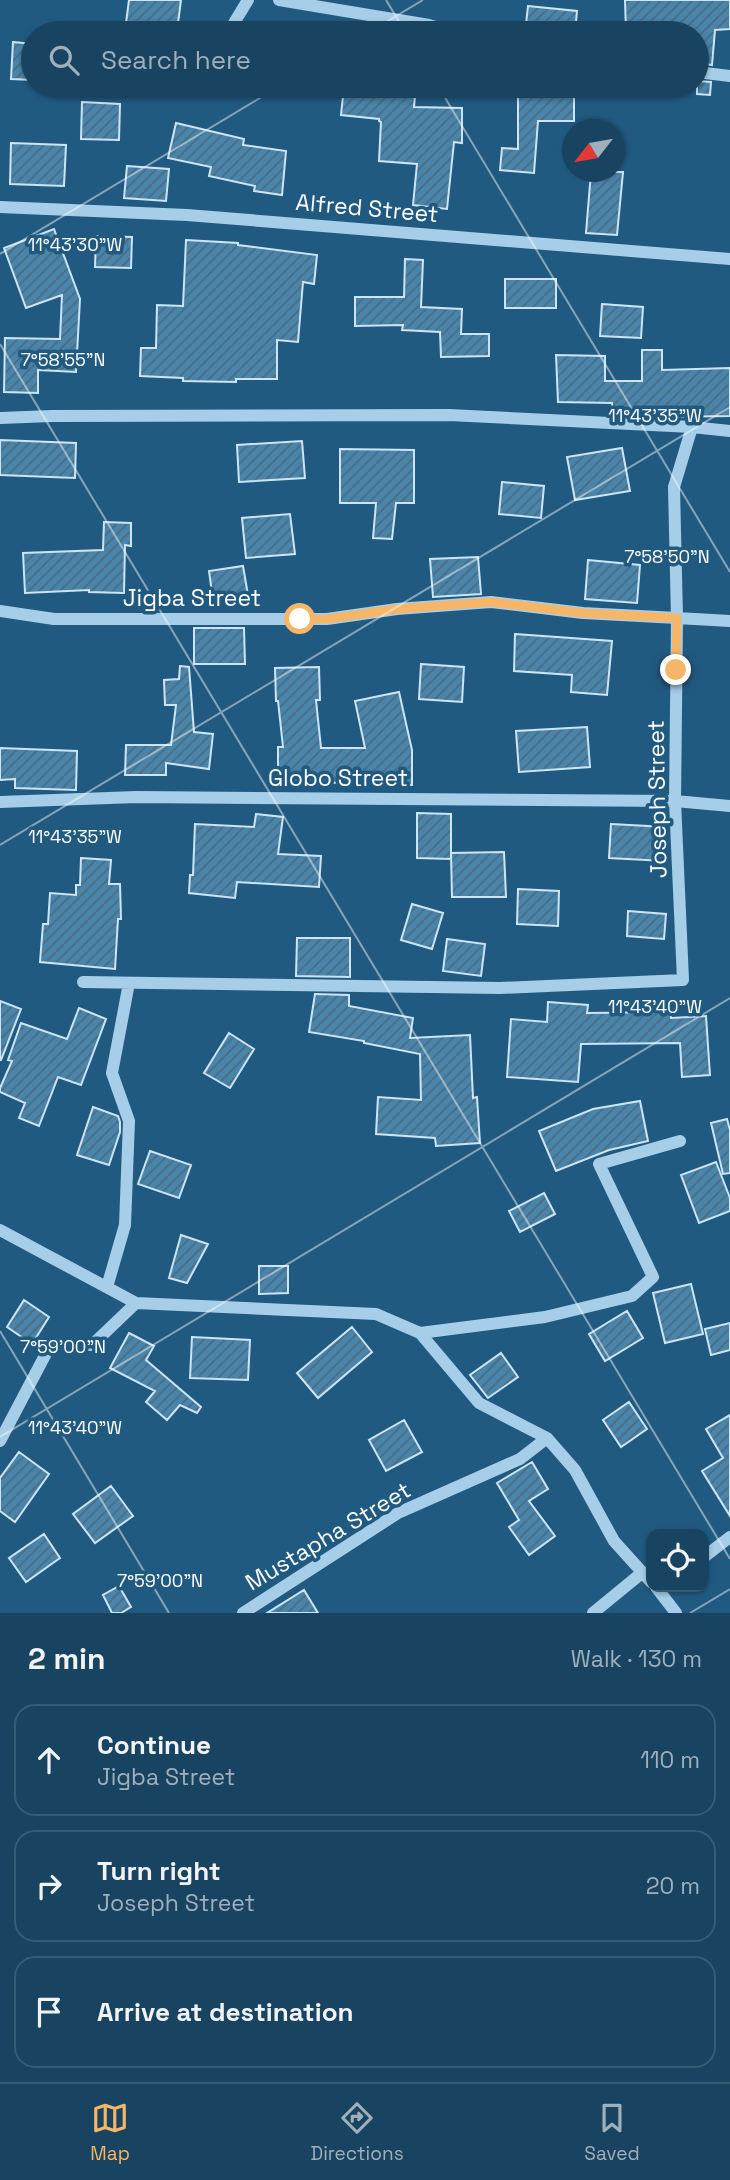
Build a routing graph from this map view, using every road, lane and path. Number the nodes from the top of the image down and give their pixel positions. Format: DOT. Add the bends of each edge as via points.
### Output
graph roads {
  1 [pos="248,0"];
  2 [pos="279,0"];
  3 [pos="235,21"];
  4 [pos="405,21"];
  5 [pos="709,73"];
  6 [pos="730,76"];
  7 [pos="0,207"];
  8 [pos="730,259"];
  9 [pos="0,418"];
  10 [pos="692,427"];
  11 [pos="730,431"];
  12 [pos="0,611"];
  13 [pos="677,618"];
  14 [pos="730,621"];
  15 [pos="675,801"];
  16 [pos="0,802"];
  17 [pos="730,807"];
  18 [pos="83,982"];
  19 [pos="129,983"];
  20 [pos="680,1142"];
  21 [pos="0,1230"];
  22 [pos="107,1287"];
  23 [pos="136,1303"];
  24 [pos="420,1333"];
  25 [pos="547,1438"];
  26 [pos="0,1441"];
  27 [pos="730,1537"];
  28 [pos="709,1553"];
  29 [pos="646,1575"];
  30 [pos="646,1588"];
  31 [pos="661,1592"];
  32 [pos="243,1613"];
  33 [pos="593,1613"];
  34 [pos="676,1613"];
  1 -- 3 [label="street"];
  2 -- 4 [label="street"];
  5 -- 6 [label="street"];
  7 -- 8 [label="street, Alfred Street" via="187,215"];
  9 -- 10 [label="street" via="449,415"];
  10 -- 11 [label="street"];
  10 -- 13 [label="street, Joseph Street" via="674,487"];
  12 -- 13 [label="street, Jigba Street" via="54,620 327,619 491,602"];
  13 -- 14 [label="street, Jigba Street"];
  13 -- 15 [label="street, Joseph Street"];
  15 -- 16 [label="street, Globo Street" via="136,797"];
  15 -- 17 [label="street, Globo Street"];
  15 -- 19 [label="street, Joseph Street" via="683,980 500,988"];
  18 -- 19 [label="street"];
  19 -- 22 [label="street" via="112,1073 130,1121 125,1225"];
  20 -- 24 [label="street" via="599,1164 653,1277 632,1296 545,1317"];
  21 -- 22 [label="street"];
  22 -- 23 [label="street"];
  23 -- 24 [label="street" via="376,1314"];
  23 -- 26 [label="street" via="92,1345 51,1344"];
  24 -- 25 [label="street" via="479,1403"];
  25 -- 29 [label="street" via="575,1470 614,1541"];
  25 -- 32 [label="street, Mustapha Street" via="520,1459 398,1513"];
  27 -- 28 [label="street"];
  30 -- 33 [label="street"];
  31 -- 34 [label="street"];
}
